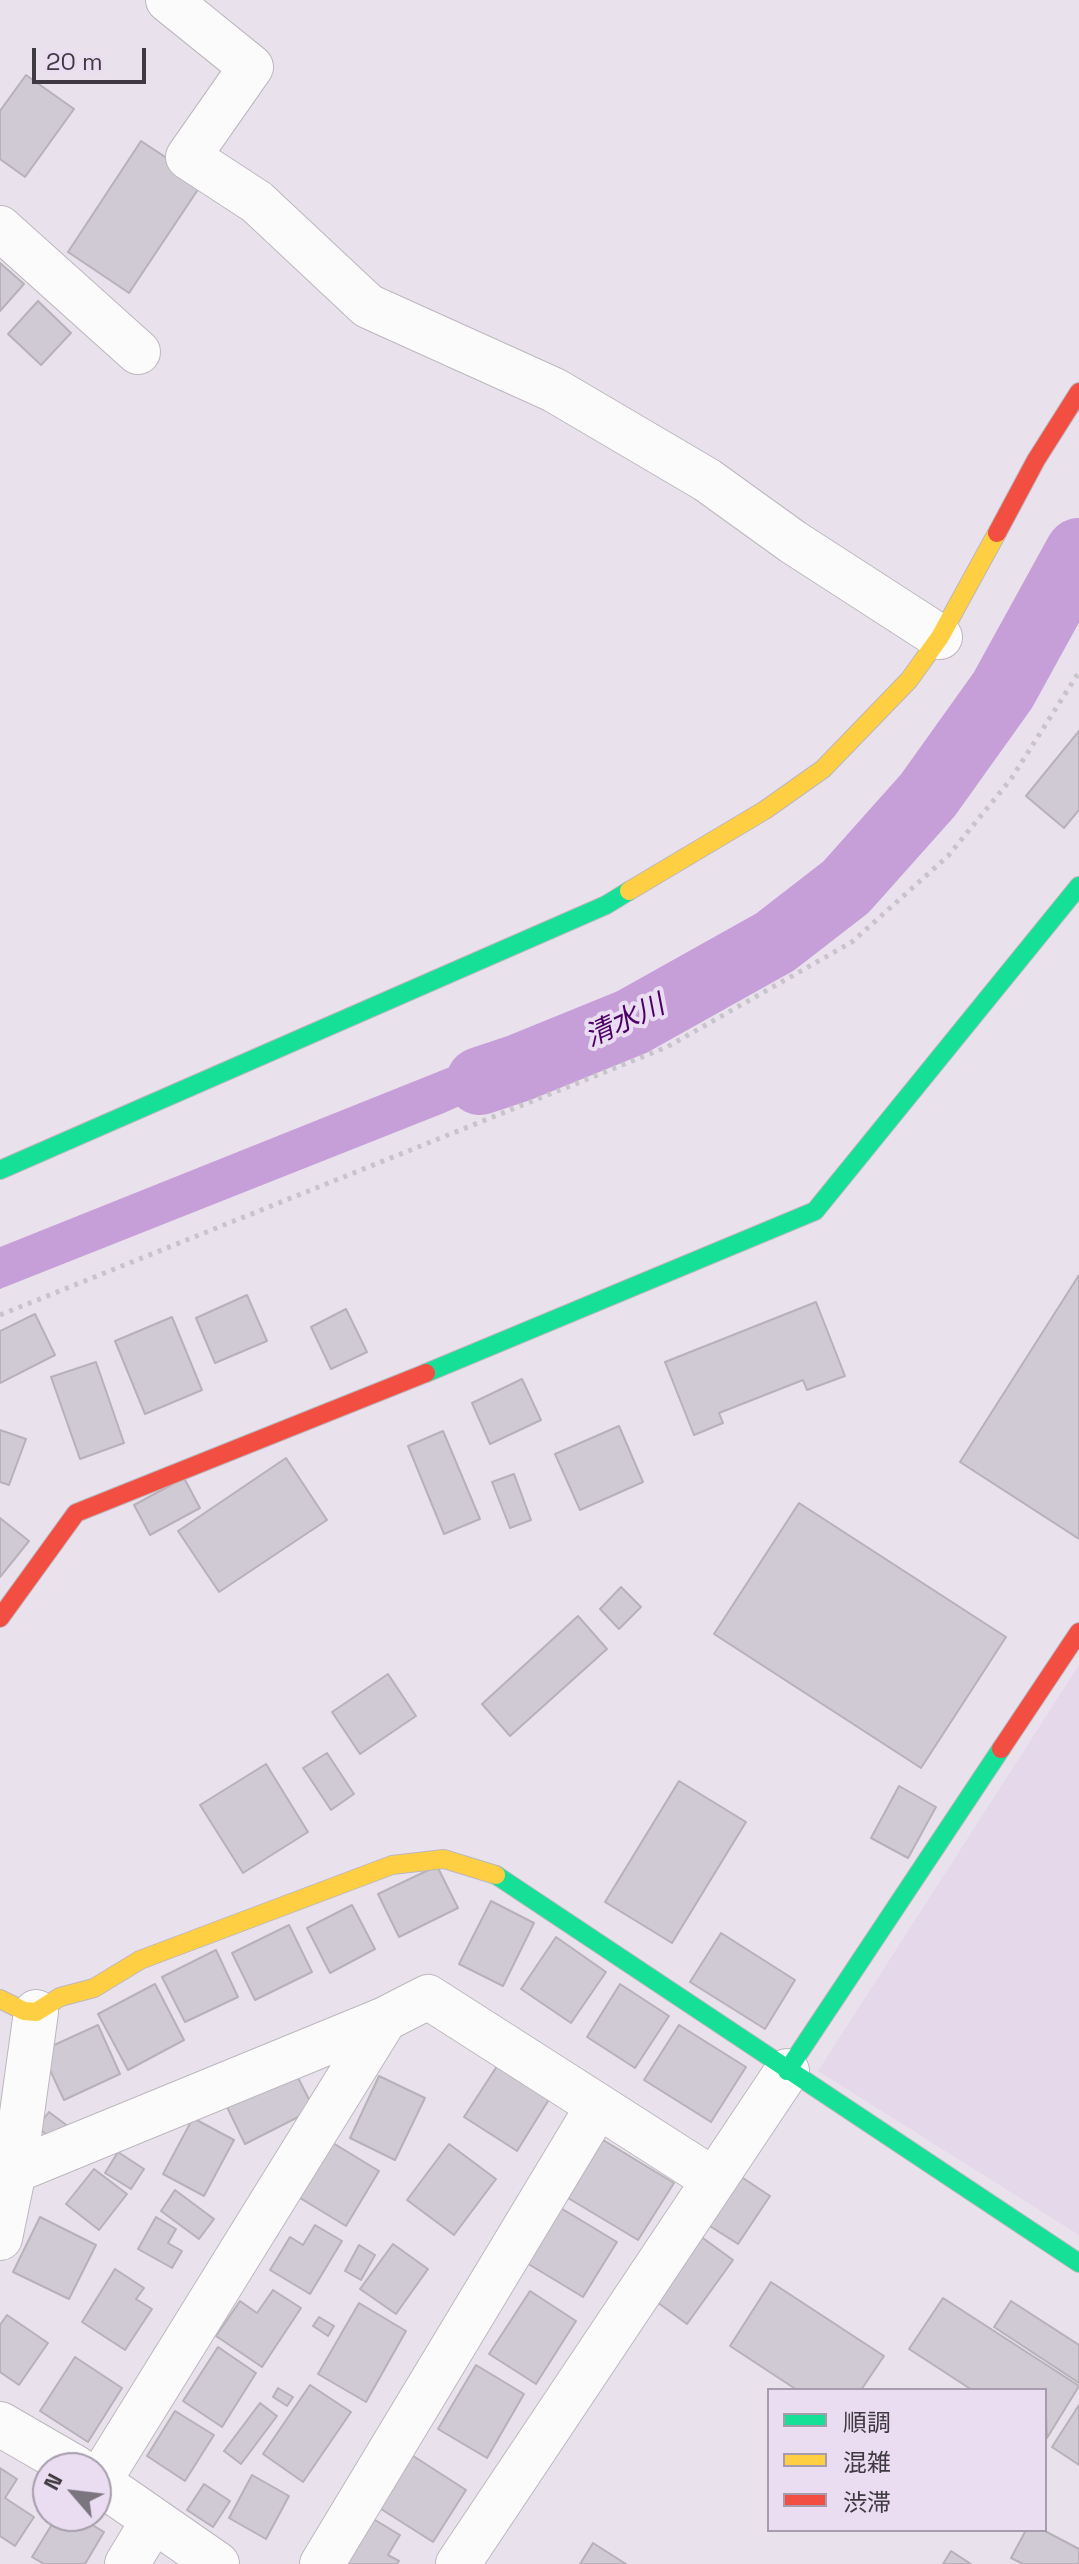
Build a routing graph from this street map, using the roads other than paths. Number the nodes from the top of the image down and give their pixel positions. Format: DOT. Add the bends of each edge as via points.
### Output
graph roads {
  1 [pos="168,0"];
  2 [pos="0,228"];
  3 [pos="138,352"];
  4 [pos="1079,392"];
  5 [pos="940,637"];
  6 [pos="1079,886"];
  7 [pos="0,1170"];
  8 [pos="0,1618"];
  9 [pos="1079,1632"];
  10 [pos="18,2005"];
  11 [pos="385,2019"];
  12 [pos="787,2071"];
  13 [pos="598,2106"];
  14 [pos="14,2171"];
  15 [pos="714,2180"];
  16 [pos="0,2238"];
  17 [pos="1079,2263"];
  18 [pos="0,2424"];
  19 [pos="48,2452"];
  20 [pos="105,2452"];
  21 [pos="112,2492"];
  22 [pos="153,2521"];
  23 [pos="127,2564"];
  24 [pos="217,2564"];
  25 [pos="322,2564"];
  26 [pos="458,2564"];
  1 -- 5 [label="street" via="251,67 188,157 257,202 368,306 566,397 707,480"];
  2 -- 3 [label="street"];
  4 -- 5 [label="street"];
  5 -- 7 [label="street" via="909,680 823,769 606,905"];
  6 -- 8 [label="street" via="815,1211 76,1513"];
  9 -- 12 [label="street"];
  10 -- 12 [label="street" via="94,1988 140,1960 392,1865 444,1859 492,1872"];
  10 -- 14 [label="street"];
  11 -- 13 [label="street" via="428,1997"];
  11 -- 14 [label="street"];
  11 -- 20 [label="street"];
  12 -- 15 [label="street"];
  12 -- 17 [label="street"];
  13 -- 15 [label="street"];
  13 -- 25 [label="street"];
  14 -- 16 [label="street"];
  15 -- 26 [label="street"];
  18 -- 19 [label="street"];
  21 -- 22 [label="street"];
  22 -- 23 [label="street"];
  22 -- 24 [label="street"];
}
